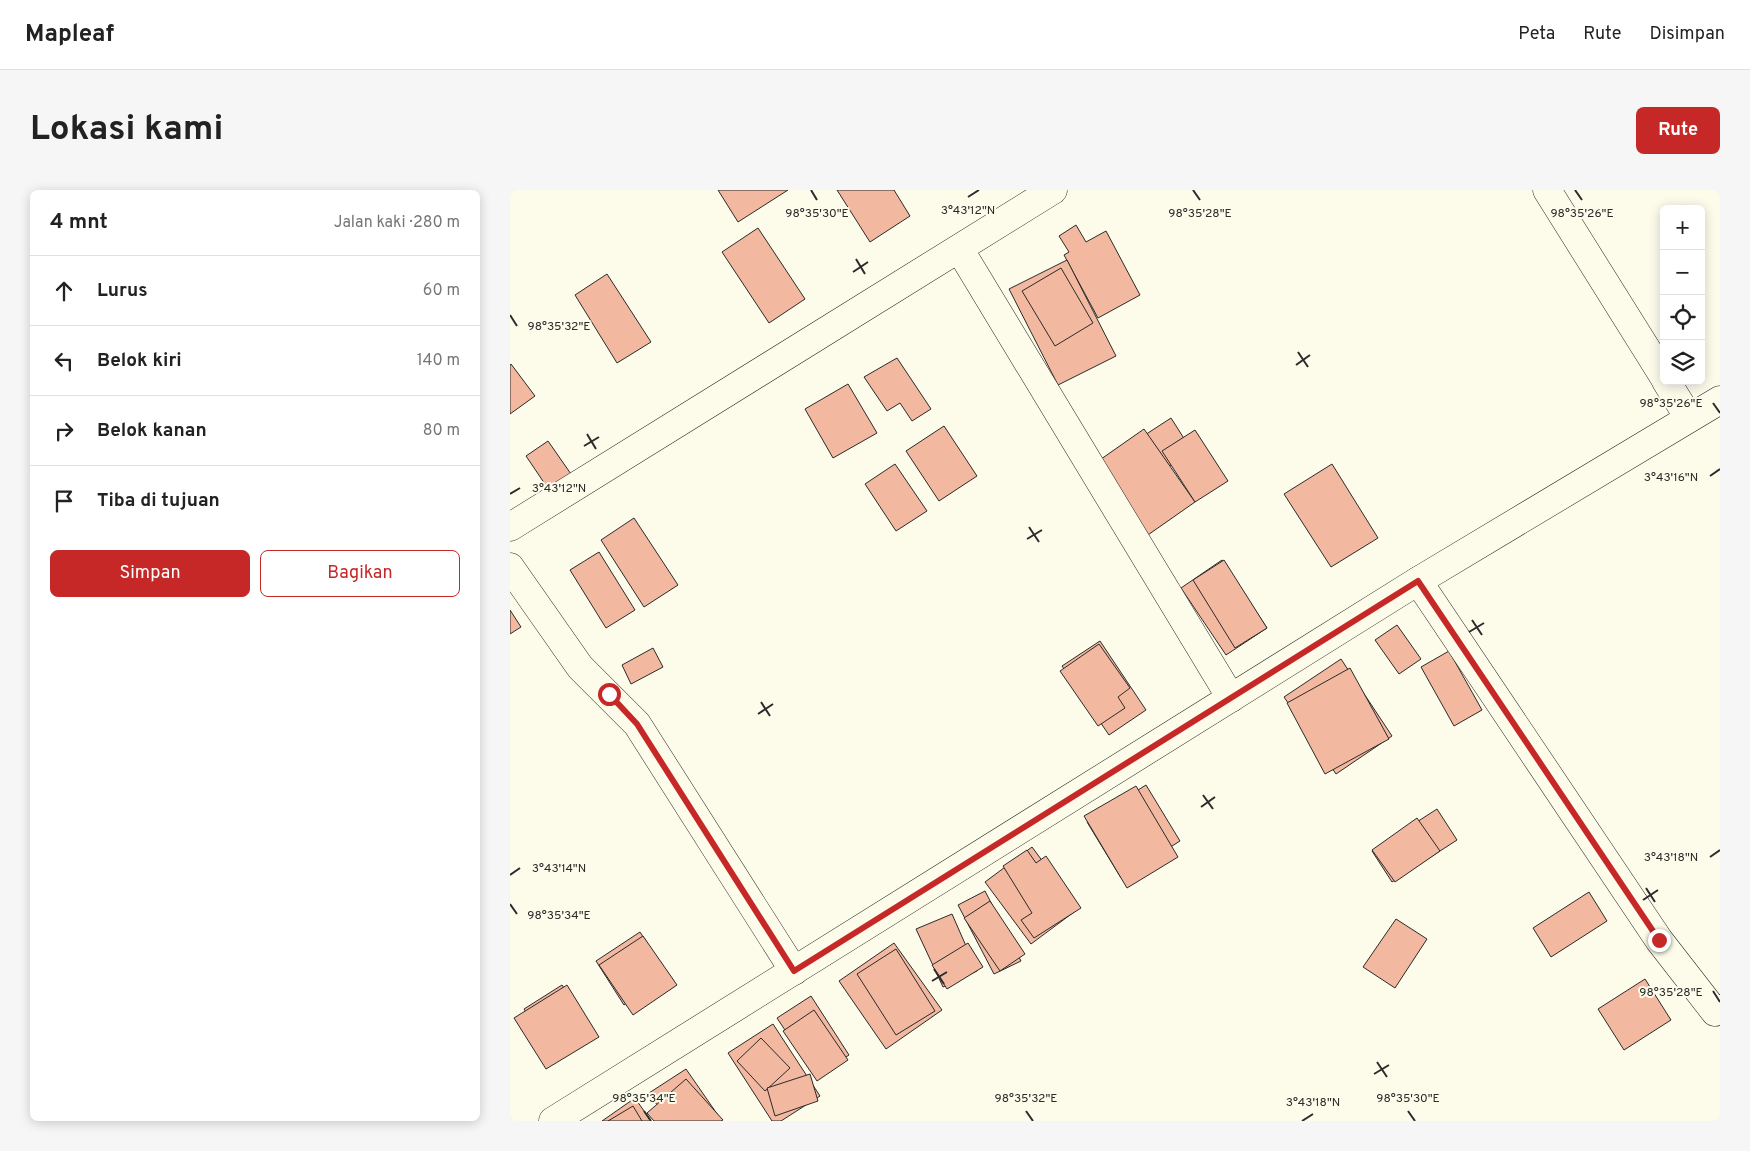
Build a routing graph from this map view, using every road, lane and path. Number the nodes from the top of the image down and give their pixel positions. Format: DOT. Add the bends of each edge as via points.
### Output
graph roads {
  1 [pos="1053,190"];
  2 [pos="1547,190"];
  3 [pos="960,250"];
  4 [pos="1660,371"];
  5 [pos="1668,385"];
  6 [pos="1720,400"];
  7 [pos="1689,418"];
  8 [pos="510,527"];
  9 [pos="510,567"];
  10 [pos="1418,581"];
  11 [pos="1230,698"];
  12 [pos="794,971"];
  13 [pos="1718,1014"];
  14 [pos="553,1121"];
  1 -- 3 [label="street"];
  2 -- 4 [label="street"];
  3 -- 8 [label="street"];
  3 -- 11 [label="street"];
  5 -- 7 [label="street"];
  6 -- 7 [label="street"];
  7 -- 10 [label="street"];
  9 -- 12 [label="street" via="580,667 637,724"];
  10 -- 11 [label="street"];
  10 -- 13 [label="street" via="1659,940"];
  11 -- 12 [label="street"];
  12 -- 14 [label="street"];
}
